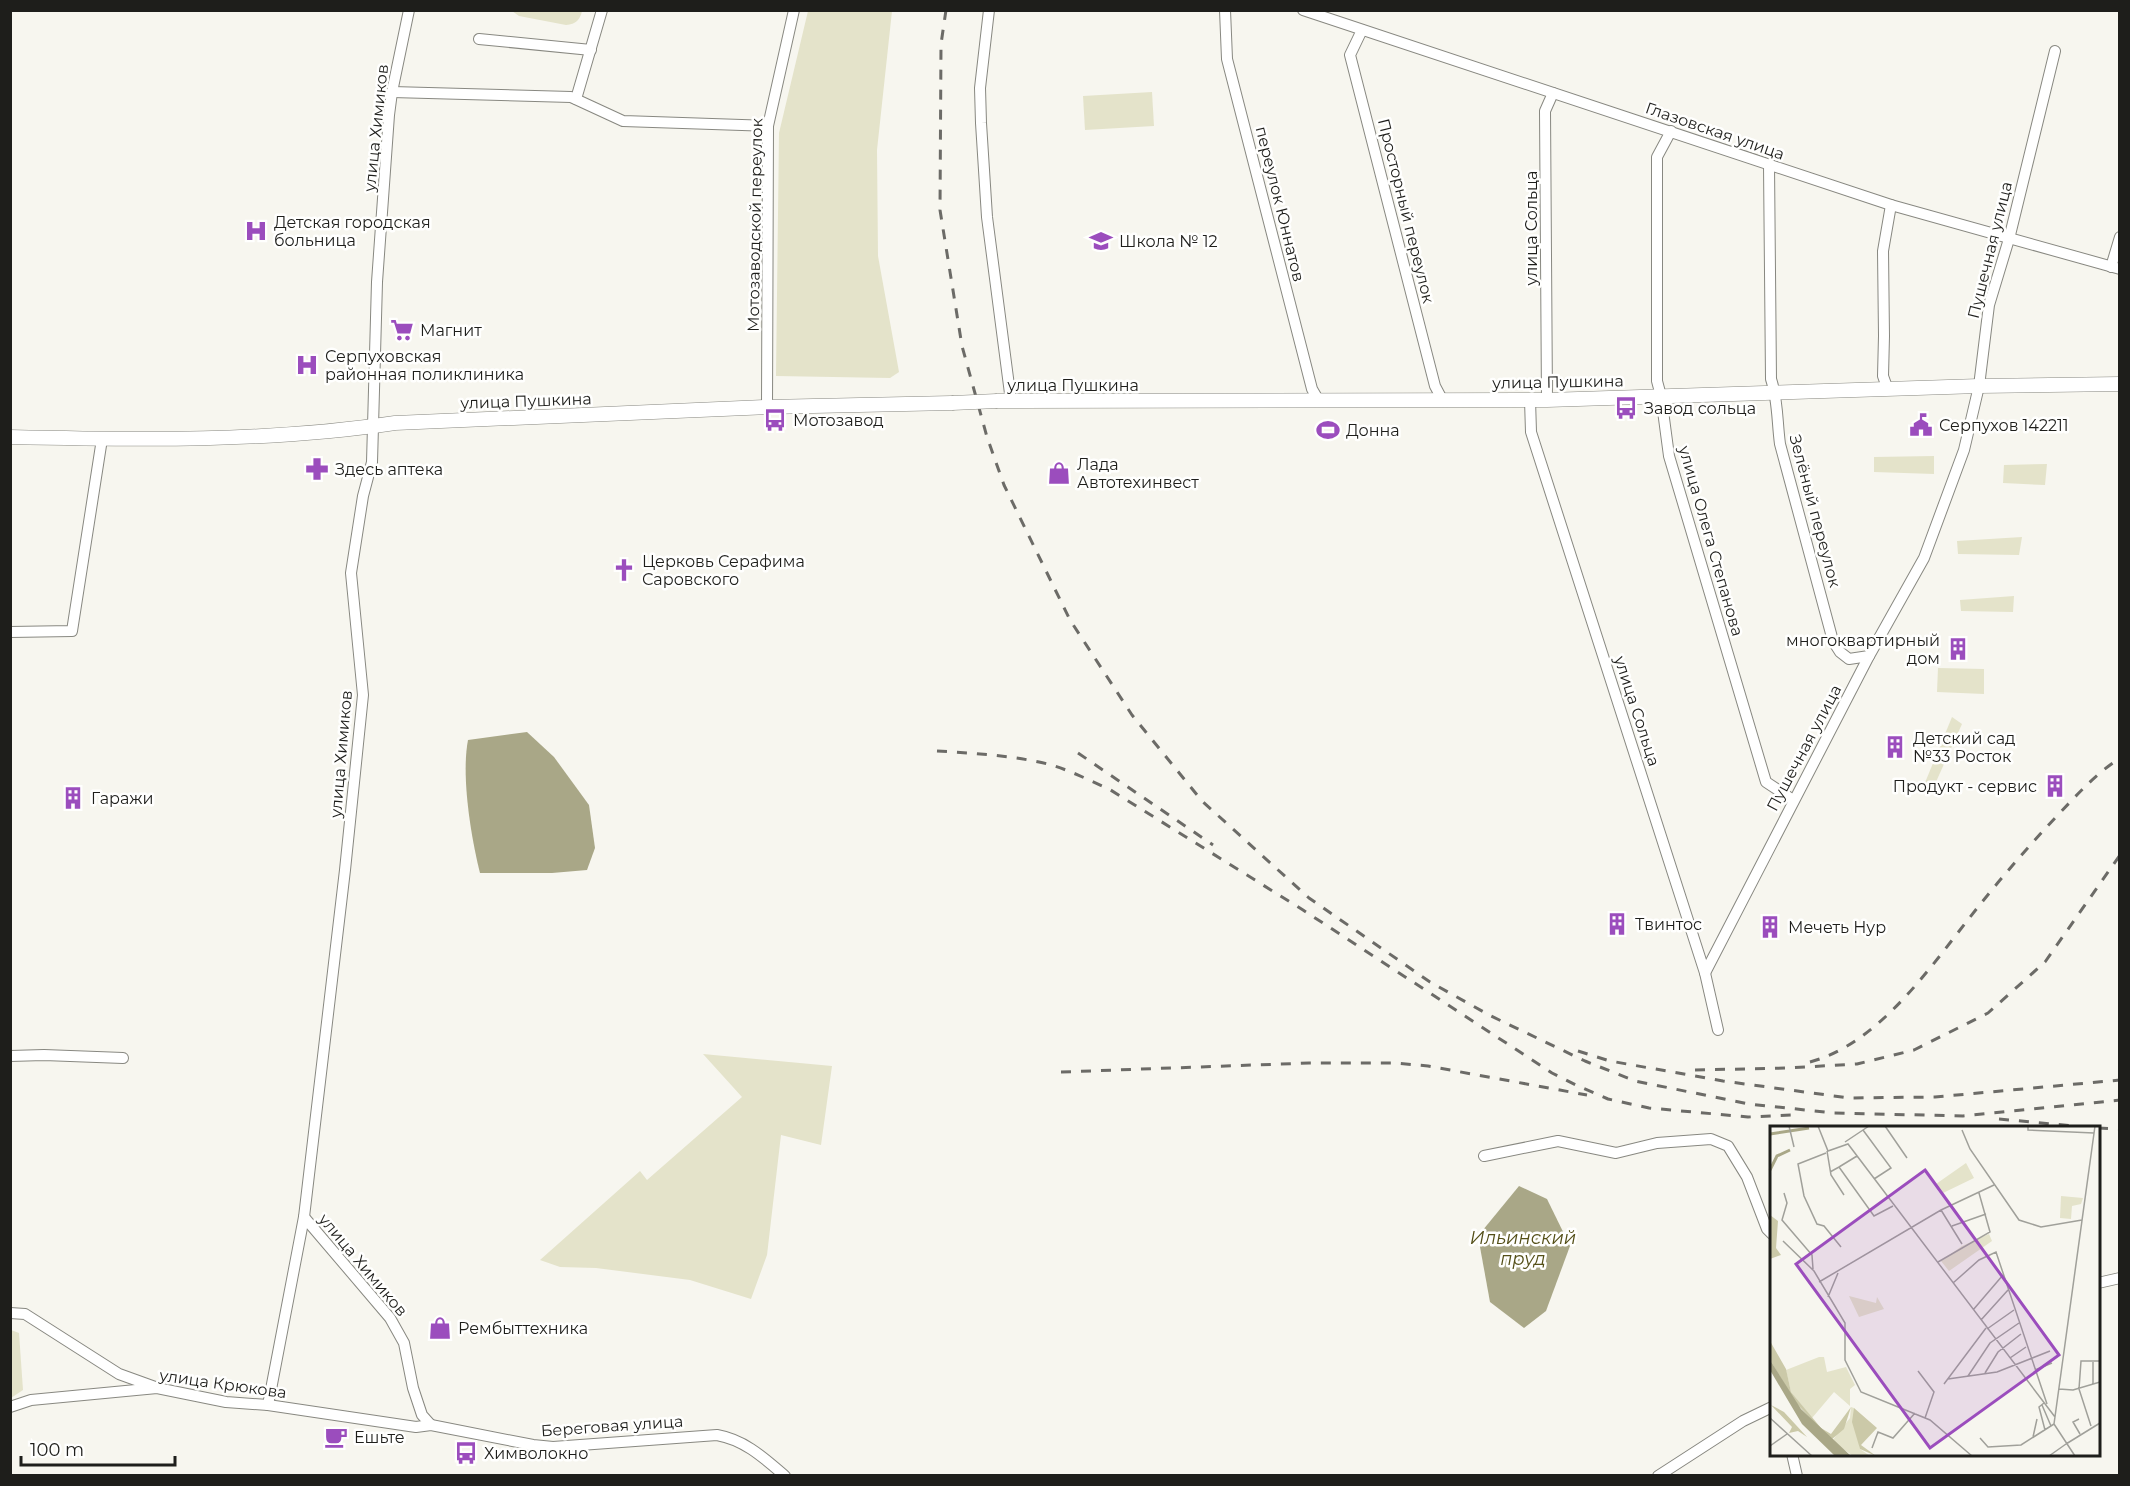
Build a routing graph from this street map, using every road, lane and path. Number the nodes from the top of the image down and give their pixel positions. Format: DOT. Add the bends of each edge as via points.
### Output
graph roads {
  1 [pos="409,10"];
  2 [pos="602,10"];
  3 [pos="794,10"];
  4 [pos="989,10"];
  5 [pos="1225,10"];
  6 [pos="1303,10"];
  7 [pos="1362,30"];
  8 [pos="479,39"];
  9 [pos="591,50"];
  10 [pos="2055,51"];
  11 [pos="392,92"];
  12 [pos="1553,93"];
  13 [pos="576,99"];
  14 [pos="768,126"];
  15 [pos="1671,131"];
  16 [pos="1769,165"];
  17 [pos="1891,205"];
  18 [pos="2120,237"];
  19 [pos="2009,239"];
  20 [pos="2116,268"];
  21 [pos="2120,384"];
  22 [pos="1979,386"];
  23 [pos="1888,390"];
  24 [pos="1776,393"];
  25 [pos="1661,396"];
  26 [pos="1530,400"];
  27 [pos="1547,400"];
  28 [pos="1004,401"];
  29 [pos="1319,401"];
  30 [pos="1443,401"];
  31 [pos="767,407"];
  32 [pos="374,426"];
  33 [pos="10,437"];
  34 [pos="102,439"];
  35 [pos="10,632"];
  36 [pos="1869,656"];
  37 [pos="1793,800"];
  38 [pos="1705,973"];
  39 [pos="1719,1030"];
  40 [pos="10,1056"];
  41 [pos="123,1058"];
  42 [pos="1484,1156"];
  43 [pos="304,1217"];
  44 [pos="1770,1232"];
  45 [pos="2120,1278"];
  46 [pos="2100,1283"];
  47 [pos="10,1313"];
  48 [pos="157,1388"];
  49 [pos="268,1406"];
  50 [pos="10,1407"];
  51 [pos="1770,1408"];
  52 [pos="431,1425"];
  53 [pos="1791,1456"];
  54 [pos="785,1476"];
  55 [pos="1658,1476"];
  56 [pos="1797,1476"];
  1 -- 11 [label="street, улица Химиков"];
  2 -- 9 [label="street"];
  3 -- 14 [label="street, Мотозаводской переулок"];
  4 -- 28 [label="street" via="980,88 981,123"];
  5 -- 29 [label="street, переулок Юннатов" via="1227,59 1312,389"];
  6 -- 7 [label="street, Глазовская улица"];
  7 -- 12 [label="street, Глазовская улица"];
  7 -- 30 [label="street, Просторный переулок" via="1350,55 1435,386"];
  8 -- 9 [label="street"];
  9 -- 13 [label="street"];
  10 -- 19 [label="street, Пушечная улица"];
  11 -- 13 [label="street"];
  11 -- 32 [label="street, улица Химиков" via="377,282"];
  12 -- 15 [label="street, Глазовская улица"];
  12 -- 27 [label="street, улица Сольца" via="1545,111"];
  13 -- 14 [label="street" via="623,122"];
  14 -- 31 [label="street, Мотозаводской переулок"];
  15 -- 16 [label="street, Глазовская улица"];
  15 -- 25 [label="street, улица Олега Степанова" via="1657,157 1657,381"];
  16 -- 17 [label="street, Глазовская улица"];
  16 -- 24 [label="street, Зелёный переулок" via="1771,379"];
  17 -- 19 [label="street, Глазовская улица"];
  17 -- 23 [label="street" via="1883,251 1883,376"];
  18 -- 20 [label="street"];
  19 -- 20 [label="street, Глазовская улица"];
  19 -- 22 [label="street, Пушечная улица" via="1989,305"];
  21 -- 22 [label="street, улица Пушкина"];
  22 -- 23 [label="street, улица Пушкина"];
  22 -- 36 [label="street, Пушечная улица" via="1964,450 1924,558"];
  23 -- 24 [label="street, улица Пушкина"];
  24 -- 25 [label="street, улица Пушкина"];
  24 -- 36 [label="street, Зелёный переулок" via="1780,444 1833,640 1849,659"];
  25 -- 27 [label="street, улица Пушкина"];
  25 -- 37 [label="street, улица Олега Степанова" via="1670,456 1766,782"];
  26 -- 27 [label="street, улица Пушкина"];
  26 -- 30 [label="street, улица Пушкина"];
  26 -- 38 [label="street, улица Сольца" via="1531,432"];
  28 -- 29 [label="street, улица Пушкина"];
  28 -- 31 [label="street, улица Пушкина, bridge"];
  29 -- 30 [label="street, улица Пушкина"];
  31 -- 32 [label="street, улица Пушкина"];
  32 -- 34 [label="street, улица Пушкина" via="204,438"];
  32 -- 43 [label="street, улица Химиков" via="372,462 351,573 363,695"];
  33 -- 34 [label="street, улица Пушкина"];
  34 -- 35 [label="street" via="72,631"];
  36 -- 37 [label="street, Пушечная улица"];
  37 -- 38 [label="street, Пушечная улица"];
  38 -- 39 [label="street, улица Сольца"];
  40 -- 41 [label="street"];
  42 -- 44 [label="street" via="1558,1141 1616,1153 1658,1143 1711,1139 1728,1146 1747,1177"];
  43 -- 49 [label="street"];
  43 -- 52 [label="street, улица Химиков" via="390,1318 404,1343 422,1415"];
  45 -- 46 [label="street"];
  47 -- 48 [label="street" via="25,1314 119,1374"];
  48 -- 49 [label="street, улица Крюкова"];
  48 -- 50 [label="street, улица Крюкова" via="31,1400"];
  49 -- 52 [label="street, улица Крюкова" via="416,1427"];
  51 -- 55 [label="street"];
  52 -- 54 [label="street, Береговая улица" via="553,1447 717,1435 746,1445"];
  53 -- 56 [label="street"];
}
